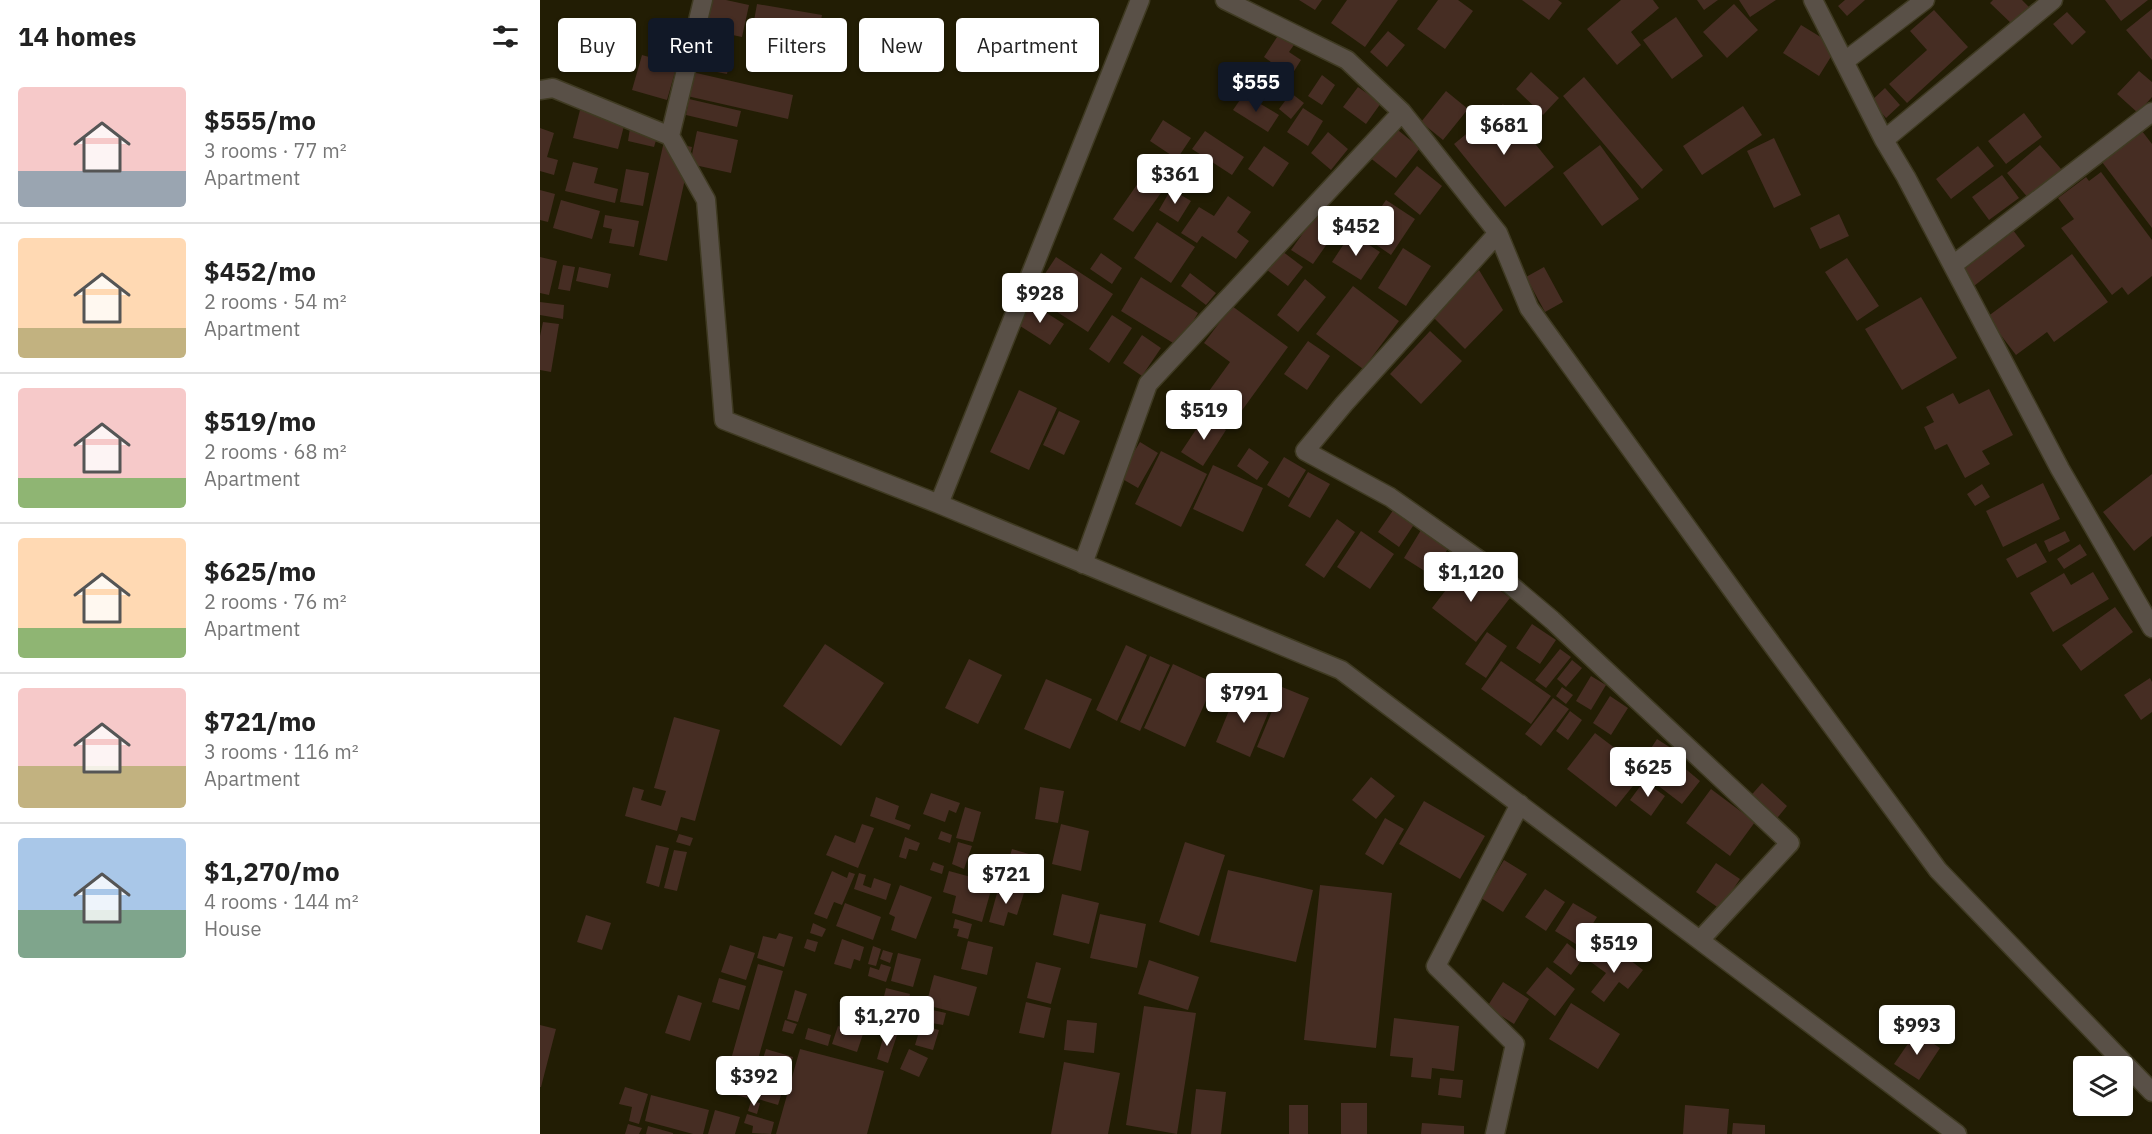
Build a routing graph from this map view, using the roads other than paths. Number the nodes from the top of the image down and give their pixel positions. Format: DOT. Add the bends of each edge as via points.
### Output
graph roads {
  1 [pos="703,0"];
  2 [pos="1140,0"];
  3 [pos="1813,0"];
  4 [pos="1925,0"];
  5 [pos="2052,0"];
  6 [pos="1231,1"];
  7 [pos="1845,61"];
  8 [pos="540,90"];
  9 [pos="1402,112"];
  10 [pos="2152,112"];
  11 [pos="670,136"];
  12 [pos="1884,140"];
  13 [pos="1498,233"];
  14 [pos="1953,266"];
  15 [pos="939,504"];
  16 [pos="1083,564"];
  17 [pos="2152,628"];
  18 [pos="1520,804"];
  19 [pos="1700,940"];
  20 [pos="2152,1092"];
  21 [pos="1495,1134"];
  22 [pos="1957,1134"];
  1 -- 11 [label="street"];
  2 -- 15 [label="street"];
  3 -- 7 [label="street"];
  4 -- 7 [label="street"];
  5 -- 12 [label="street"];
  6 -- 9 [label="street" via="1347,60"];
  7 -- 12 [label="street"];
  8 -- 11 [label="street" via="553,88"];
  9 -- 13 [label="street"];
  9 -- 16 [label="street" via="1148,384"];
  10 -- 14 [label="street"];
  11 -- 15 [label="street" via="706,200 724,420"];
  12 -- 14 [label="street"];
  13 -- 19 [label="street" via="1305,451 1390,497 1488,566 1552,620 1790,843"];
  13 -- 20 [label="street" via="1529,308 1938,870"];
  14 -- 17 [label="street" via="2060,469"];
  15 -- 16 [label="street"];
  16 -- 18 [label="street" via="1341,670"];
  18 -- 19 [label="street"];
  18 -- 21 [label="street" via="1436,966 1515,1044"];
  19 -- 22 [label="street"];
}
